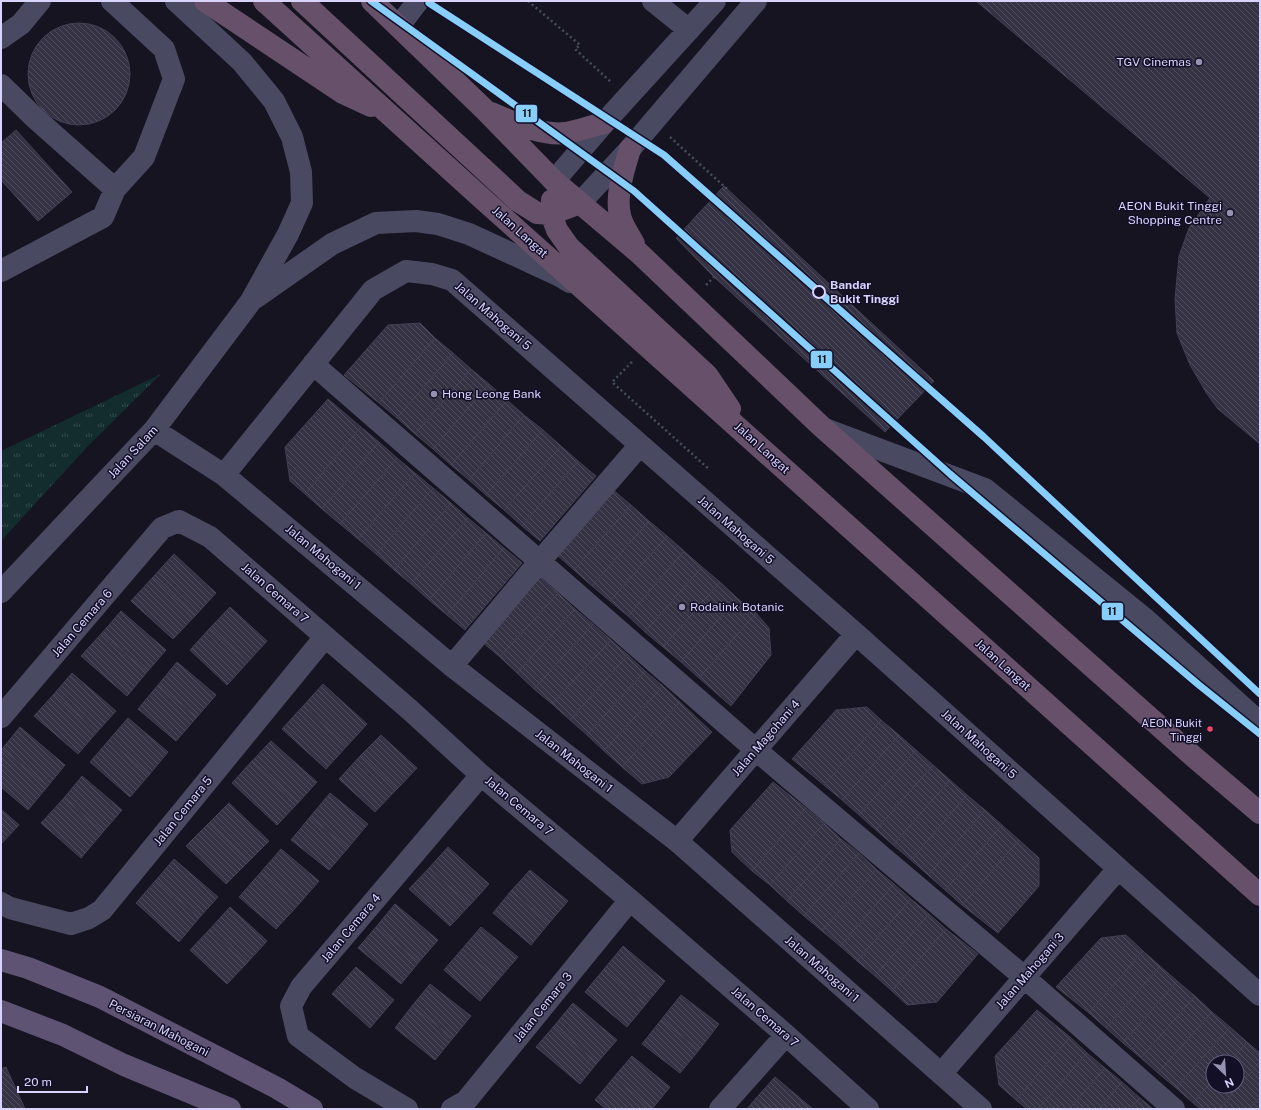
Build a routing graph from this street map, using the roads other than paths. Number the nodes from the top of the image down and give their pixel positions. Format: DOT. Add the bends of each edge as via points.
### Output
graph roads {
  1 [pos="40,1"];
  2 [pos="112,1"];
  3 [pos="176,1"];
  4 [pos="205,1"];
  5 [pos="264,1"];
  6 [pos="302,1"];
  7 [pos="372,1"];
  8 [pos="418,1"];
  9 [pos="653,1"];
  10 [pos="715,1"];
  11 [pos="756,1"];
  12 [pos="399,26"];
  13 [pos="689,30"];
  14 [pos="1,38"];
  15 [pos="1,85"];
  16 [pos="485,110"];
  17 [pos="392,116"];
  18 [pos="604,123"];
  19 [pos="630,148"];
  20 [pos="554,181"];
  21 [pos="115,190"];
  22 [pos="580,203"];
  23 [pos="551,214"];
  24 [pos="638,253"];
  25 [pos="1,271"];
  26 [pos="251,301"];
  27 [pos="597,301"];
  28 [pos="313,364"];
  29 [pos="822,427"];
  30 [pos="154,430"];
  31 [pos="748,436"];
  32 [pos="640,445"];
  33 [pos="224,475"];
  34 [pos="162,528"];
  35 [pos="540,561"];
  36 [pos="1,592"];
  37 [pos="856,634"];
  38 [pos="325,637"];
  39 [pos="452,666"];
  40 [pos="1,717"];
  41 [pos="1260,723"];
  42 [pos="756,750"];
  43 [pos="481,774"];
  44 [pos="1260,813"];
  45 [pos="677,841"];
  46 [pos="1118,869"];
  47 [pos="1260,895"];
  48 [pos="630,900"];
  49 [pos="5,906"];
  50 [pos="1,960"];
  51 [pos="1024,977"];
  52 [pos="1260,995"];
  53 [pos="1,1011"];
  54 [pos="786,1035"];
  55 [pos="941,1074"];
  56 [pos="230,1109"];
  57 [pos="312,1109"];
  58 [pos="407,1109"];
  59 [pos="452,1109"];
  60 [pos="720,1109"];
  61 [pos="868,1109"];
  62 [pos="981,1109"];
  63 [pos="1174,1109"];
  1 -- 14 [label="street" via="21,24"];
  2 -- 21 [label="street" via="164,49 174,79 144,157"];
  3 -- 26 [label="street" via="242,62 274,101 292,137 301,172 302,203"];
  4 -- 17 [label="highway" via="343,93"];
  5 -- 17 [label="highway, Jalan Langat"];
  6 -- 23 [label="highway" via="518,201 537,213"];
  7 -- 12 [label="highway"];
  8 -- 12 [label="street"];
  9 -- 13 [label="street"];
  10 -- 13 [label="street"];
  11 -- 19 [label="street"];
  12 -- 16 [label="highway"];
  13 -- 18 [label="street"];
  15 -- 21 [label="street"];
  16 -- 18 [label="highway" via="529,128 546,132 564,133"];
  16 -- 20 [label="highway"];
  17 -- 27 [label="highway, Jalan Langat"];
  18 -- 20 [label="street"];
  19 -- 22 [label="street"];
  19 -- 24 [label="highway" via="621,178 619,200 621,219"];
  20 -- 22 [label="highway"];
  20 -- 23 [label="highway"];
  21 -- 25 [label="street" via="102,217"];
  22 -- 23 [label="highway"];
  22 -- 24 [label="highway"];
  23 -- 31 [label="highway" via="557,230 569,247 707,375"];
  24 -- 29 [label="highway"];
  26 -- 27 [label="street" via="332,244 376,223 416,221 438,224 469,234 560,276"];
  26 -- 30 [label="street, Jalan Salam"];
  27 -- 31 [label="highway, Jalan Langat"];
  28 -- 32 [label="street, Jalan Mahogani 5" via="373,290 406,271 432,274 452,280"];
  28 -- 33 [label="street, Jalan Mahogani 5"];
  28 -- 35 [label="street"];
  29 -- 41 [label="street" via="985,489 1144,618"];
  29 -- 44 [label="highway"];
  30 -- 33 [label="street, Jalan Mahogani 1"];
  30 -- 36 [label="street, Jalan Salam"];
  31 -- 47 [label="highway, Jalan Langat"];
  32 -- 35 [label="street"];
  32 -- 37 [label="street, Jalan Mahogani 5"];
  33 -- 39 [label="street, Jalan Mahogani 1"];
  34 -- 38 [label="street, Jalan Cemara 7" via="179,521 210,537"];
  34 -- 40 [label="street, Jalan Cemara 6"];
  35 -- 39 [label="street"];
  35 -- 42 [label="street"];
  37 -- 42 [label="street, Jalan Magohani 4"];
  37 -- 46 [label="street, Jalan Mahogani 5"];
  38 -- 43 [label="street, Jalan Cemara 7"];
  38 -- 49 [label="street, Jalan Cemara 5" via="102,910 72,924"];
  39 -- 45 [label="street, Jalan Mahogani 1"];
  42 -- 45 [label="street, Jalan Magohani 4"];
  42 -- 51 [label="street"];
  43 -- 48 [label="street, Jalan Cemara 7"];
  43 -- 58 [label="street, Jalan Cemara 4" via="301,987 291,1006 298,1036 355,1078"];
  45 -- 55 [label="street, Jalan Mahogani 1"];
  46 -- 51 [label="street, Jalan Mahogani 3"];
  46 -- 52 [label="street, Jalan Mahogani 5"];
  48 -- 54 [label="street, Jalan Cemara 7"];
  48 -- 59 [label="street, Jalan Cemara 3" via="466,1101"];
  50 -- 57 [label="main road, Persiaran Mahogani" via="28,968 100,998 277,1088"];
  51 -- 55 [label="street, Jalan Mahogani 3"];
  51 -- 63 [label="street"];
  53 -- 56 [label="main road" via="63,1035 124,1065"];
  54 -- 60 [label="street"];
  54 -- 61 [label="street, Jalan Cemara 7"];
  55 -- 62 [label="street, Jalan Mahogani 1"];
}
